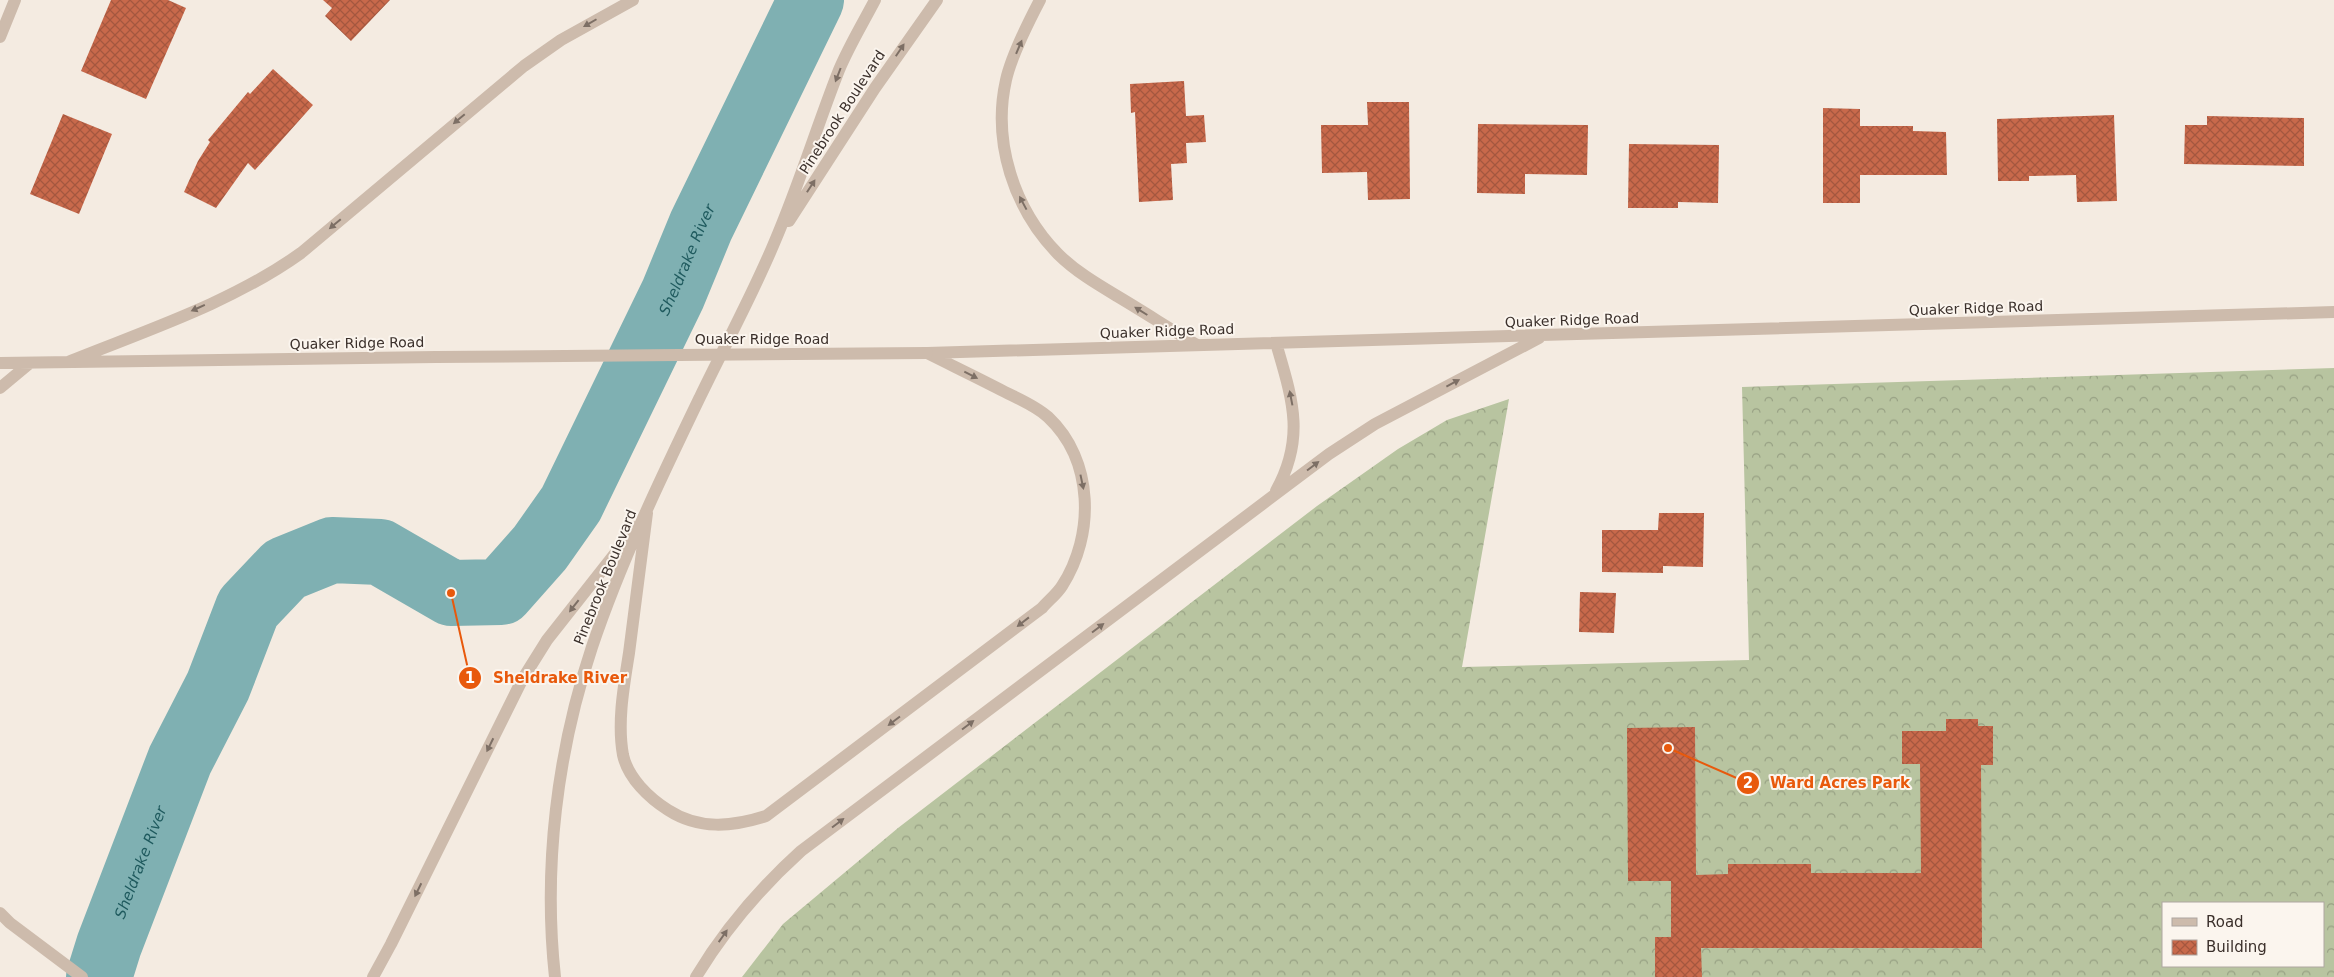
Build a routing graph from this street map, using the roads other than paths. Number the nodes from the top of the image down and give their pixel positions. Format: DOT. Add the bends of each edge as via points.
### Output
graph roads {
  1 [pos="15,0"];
  2 [pos="633,0"];
  3 [pos="875,0"];
  4 [pos="937,0"];
  5 [pos="1040,0"];
  6 [pos="0,37"];
  7 [pos="775,242"];
  8 [pos="2334,312"];
  9 [pos="1542,336"];
  10 [pos="1276,343"];
  11 [pos="1197,346"];
  12 [pos="927,353"];
  13 [pos="30,362"];
  14 [pos="68,362"];
  15 [pos="0,363"];
  16 [pos="0,388"];
  17 [pos="1274,495"];
  18 [pos="647,513"];
  19 [pos="0,913"];
  20 [pos="82,977"];
  21 [pos="373,977"];
  22 [pos="555,977"];
  23 [pos="696,977"];
  1 -- 6 [label="street"];
  2 -- 14 [label="street, one-way" via="561,40 524,66 275,271 246,288"];
  3 -- 7 [label="street, Pinebrook Boulevard, one-way" via="841,67"];
  7 -- 4 [label="street, Pinebrook Boulevard, one-way" via="875,88"];
  11 -- 5 [label="street, one-way" via="1088,278 1059,255 1037,228 1020,199 1008,170 1002,106 1006,78"];
  7 -- 18 [label="street, Pinebrook Boulevard"];
  8 -- 9 [label="street, Quaker Ridge Road"];
  9 -- 10 [label="street, Quaker Ridge Road"];
  17 -- 9 [label="street, one-way" via="1375,424"];
  10 -- 11 [label="street, Quaker Ridge Road"];
  17 -- 10 [label="street, one-way" via="1287,471 1293,446 1294,418"];
  11 -- 12 [label="street, Quaker Ridge Road"];
  12 -- 14 [label="street, Quaker Ridge Road, bridge"];
  12 -- 18 [label="street, one-way" via="1026,403 1047,416 1063,434 1075,456 1083,482 1086,509 1083,536 1074,564 1061,587 1042,608 766,816 742,824 721,826 697,823 675,815 654,801 636,781 624,756 622,704"];
  13 -- 14 [label="street, Quaker Ridge Road"];
  13 -- 15 [label="street, Quaker Ridge Road"];
  13 -- 16 [label="street"];
  23 -- 17 [label="street, one-way" via="734,920 766,882 801,850"];
  18 -- 21 [label="street, one-way" via="547,640 522,680"];
  18 -- 22 [label="street, Pinebrook Boulevard" via="612,592 592,648 564,759 550,883"];
  19 -- 20 [label="street"];
}
